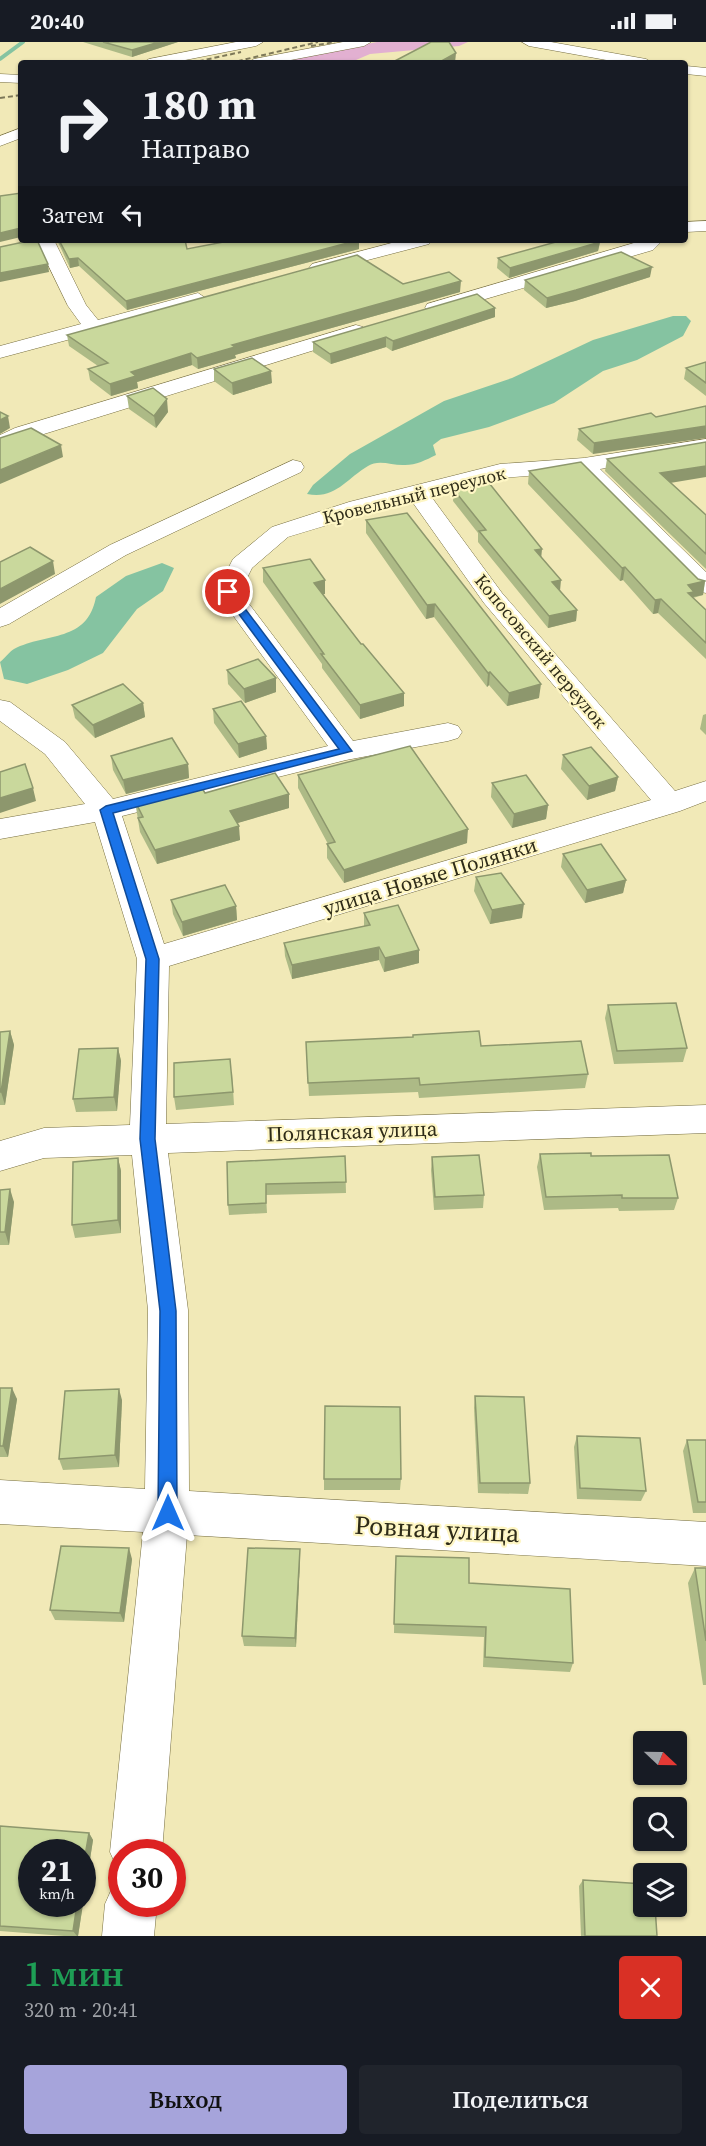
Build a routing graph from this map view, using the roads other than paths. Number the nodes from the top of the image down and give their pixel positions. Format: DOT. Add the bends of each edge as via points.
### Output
graph roads {
  1 [pos="256,42"];
  2 [pos="364,42"];
  3 [pos="529,42"];
  4 [pos="164,60"];
  5 [pos="270,60"];
  6 [pos="629,60"];
  7 [pos="688,70"];
  8 [pos="706,72"];
  9 [pos="0,78"];
  10 [pos="18,79"];
  11 [pos="18,134"];
  12 [pos="0,141"];
  13 [pos="706,226"];
  14 [pos="688,227"];
  15 [pos="38,243"];
  16 [pos="412,243"];
  17 [pos="650,243"];
  18 [pos="298,273"];
  19 [pos="218,294"];
  20 [pos="421,312"];
  21 [pos="376,325"];
  22 [pos="93,327"];
  23 [pos="0,352"];
  24 [pos="0,443"];
  25 [pos="706,445"];
  26 [pos="584,465"];
  27 [pos="293,467"];
  28 [pos="417,493"];
  29 [pos="706,586"];
  30 [pos="0,619"];
  31 [pos="0,708"];
  32 [pos="448,732"];
  33 [pos="346,751"];
  34 [pos="706,790"];
  35 [pos="670,804"];
  36 [pos="106,810"];
  37 [pos="0,829"];
  38 [pos="153,959"];
  39 [pos="706,1119"];
  40 [pos="148,1139"];
  41 [pos="0,1156"];
  42 [pos="0,1502"];
  43 [pos="168,1513"];
  44 [pos="706,1544"];
  45 [pos="137,1839"];
  46 [pos="130,1917"];
  47 [pos="128,1936"];
  1 -- 4 [label="street"];
  2 -- 5 [label="street"];
  3 -- 6 [label="street"];
  7 -- 8 [label="street"];
  9 -- 10 [label="street"];
  11 -- 12 [label="street"];
  13 -- 14 [label="street"];
  15 -- 22 [label="street"];
  16 -- 18 [label="street"];
  17 -- 20 [label="street"];
  19 -- 22 [label="street"];
  21 -- 24 [label="street" via="173,385"];
  22 -- 23 [label="street"];
  25 -- 26 [label="street, Кровельный переулок"];
  26 -- 28 [label="street, Кровельный переулок" via="500,471"];
  26 -- 29 [label="street"];
  27 -- 30 [label="street" via="118,550"];
  28 -- 33 [label="street, Кровельный переулок" via="280,532 242,564 228,592"];
  28 -- 35 [label="street, Копосовский переулок" via="492,598"];
  31 -- 36 [label="street" via="55,748"];
  32 -- 33 [label="street"];
  33 -- 36 [label="street"];
  34 -- 35 [label="street, улица Новые Полянки"];
  35 -- 38 [label="street, улица Новые Полянки"];
  36 -- 37 [label="street"];
  36 -- 38 [label="street"];
  38 -- 40 [label="street"];
  39 -- 40 [label="street, Полянская улица"];
  40 -- 41 [label="street, Полянская улица" via="44,1143"];
  40 -- 43 [label="street" via="168,1311"];
  42 -- 43 [label="street, Ровная улица"];
  43 -- 44 [label="street, Ровная улица"];
  43 -- 45 [label="street"];
  46 -- 47 [label="street"];
}
